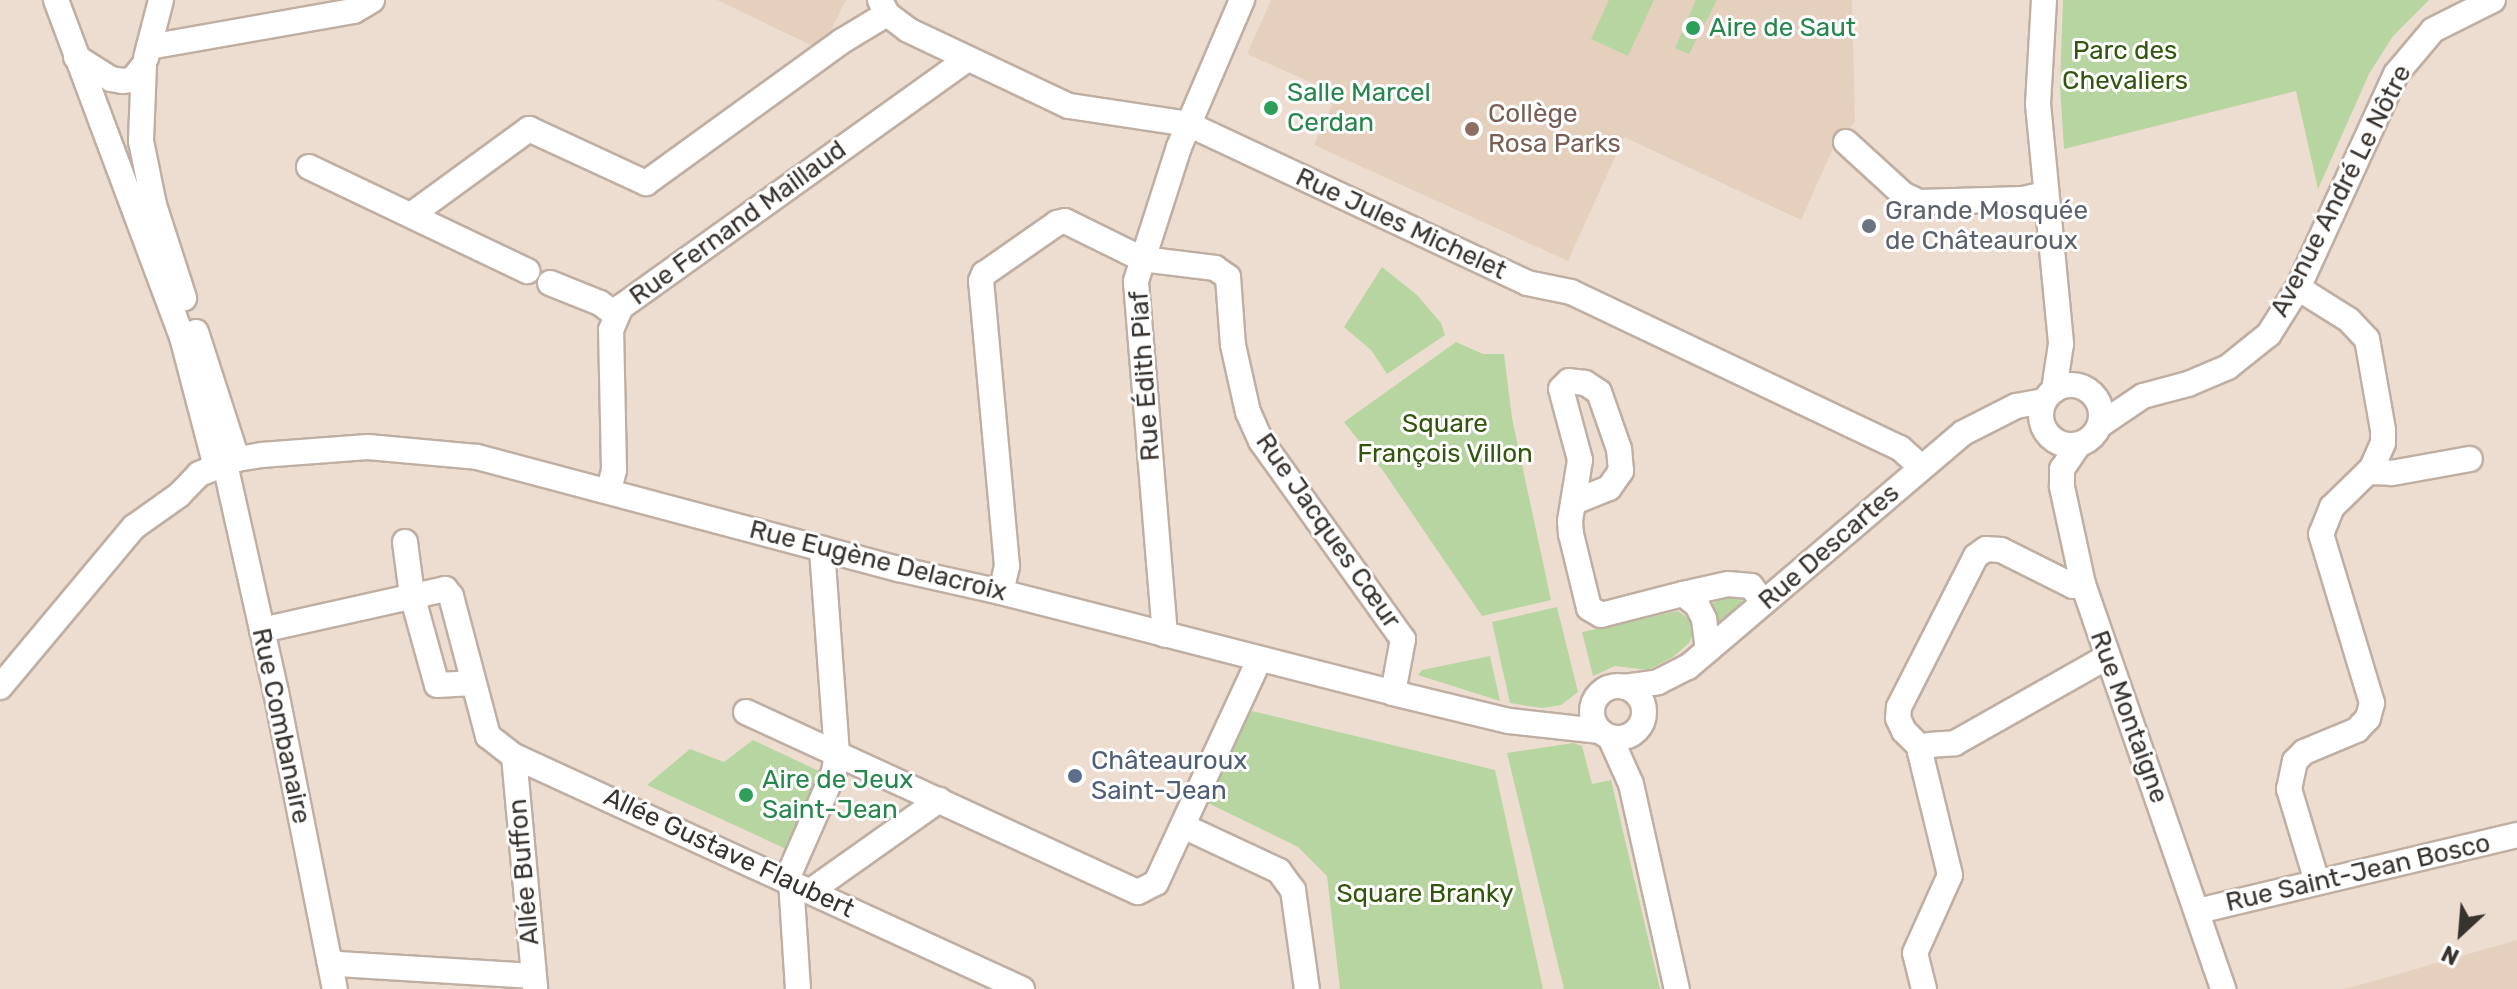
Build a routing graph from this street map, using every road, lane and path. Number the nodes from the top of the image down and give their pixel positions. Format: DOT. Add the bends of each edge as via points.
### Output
graph roads {
  1 [pos="56,0"];
  2 [pos="161,0"];
  3 [pos="372,0"];
  4 [pos="1242,0"];
  5 [pos="2044,0"];
  6 [pos="2493,0"];
  7 [pos="883,7"];
  8 [pos="146,56"];
  9 [pos="76,57"];
  10 [pos="967,59"];
  11 [pos="1188,124"];
  12 [pos="1846,142"];
  13 [pos="309,167"];
  14 [pos="2045,194"];
  15 [pos="132,206"];
  16 [pos="411,215"];
  17 [pos="1142,259"];
  18 [pos="527,271"];
  19 [pos="550,283"];
  20 [pos="2298,288"];
  21 [pos="617,316"];
  22 [pos="2061,344"];
  23 [pos="2090,392"];
  24 [pos="2049,395"];
  25 [pos="2143,396"];
  26 [pos="1988,419"];
  27 [pos="2100,425"];
  28 [pos="2047,432"];
  29 [pos="2079,444"];
  30 [pos="2470,459"];
  31 [pos="226,463"];
  32 [pos="1921,467"];
  33 [pos="2368,472"];
  34 [pos="183,487"];
  35 [pos="609,490"];
  36 [pos="1574,502"];
  37 [pos="405,542"];
  38 [pos="822,549"];
  39 [pos="2083,584"];
  40 [pos="1001,592"];
  41 [pos="1683,594"];
  42 [pos="412,595"];
  43 [pos="1764,603"];
  44 [pos="262,630"];
  45 [pos="1165,635"];
  46 [pos="1708,650"];
  47 [pos="2107,657"];
  48 [pos="1259,660"];
  49 [pos="0,665"];
  50 [pos="1672,677"];
  51 [pos="473,683"];
  52 [pos="0,687"];
  53 [pos="1624,687"];
  54 [pos="1393,693"];
  55 [pos="1594,704"];
  56 [pos="746,712"];
  57 [pos="1640,722"];
  58 [pos="1536,725"];
  59 [pos="1605,734"];
  60 [pos="1921,748"];
  61 [pos="837,754"];
  62 [pos="514,756"];
  63 [pos="1631,784"];
  64 [pos="939,800"];
  65 [pos="1183,826"];
  66 [pos="2517,835"];
  67 [pos="2317,882"];
  68 [pos="797,883"];
  69 [pos="2198,911"];
  70 [pos="329,960"];
  71 [pos="534,983"];
  72 [pos="335,989"];
  73 [pos="798,989"];
  74 [pos="1022,989"];
  75 [pos="1307,989"];
  76 [pos="1677,989"];
  77 [pos="1924,989"];
  78 [pos="2223,989"];
  1 -- 9 [label="street, Rue Combanaire"];
  2 -- 8 [label="street"];
  3 -- 8 [label="street" via="354,11"];
  4 -- 11 [label="street, Rue Édith Piaf"];
  5 -- 14 [label="street" via="2038,104"];
  6 -- 20 [label="street, Avenue André Le Nôtre" via="2433,30 2396,74"];
  7 -- 10 [label="street, Rue Jules Michelet" via="908,30"];
  7 -- 16 [label="street" via="646,183 529,129"];
  8 -- 9 [label="street" via="132,80 122,81"];
  8 -- 15 [label="street, Rue Combanaire" via="131,117"];
  8 -- 31 [label="street, Rue Combanaire" via="141,141"];
  9 -- 15 [label="street, Rue Combanaire"];
  10 -- 11 [label="street, Rue Jules Michelet" via="1084,111"];
  10 -- 21 [label="street, Rue Fernand Maillaud" via="621,307"];
  11 -- 17 [label="street, Rue Édith Piaf"];
  11 -- 32 [label="street, Rue Jules Michelet" via="1527,283 1571,292 1900,448"];
  12 -- 14 [label="street" via="1904,195 1919,202"];
  13 -- 16 [label="street"];
  14 -- 22 [label="street"];
  15 -- 31 [label="street, Rue Combanaire"];
  16 -- 18 [label="street"];
  17 -- 40 [label="street, Rue Jacques Cœur" via="1065,221 981,281 1007,566"];
  17 -- 45 [label="street, Rue Édith Piaf" via="1136,281"];
  17 -- 54 [label="street, Rue Jacques Cœur" via="1215,268 1228,277 1240,387 1261,441 1403,639"];
  19 -- 21 [label="street" via="600,303"];
  20 -- 25 [label="street, Avenue André Le Nôtre" via="2269,334 2228,367"];
  20 -- 33 [label="street" via="2349,320 2367,339 2383,430 2383,443"];
  21 -- 35 [label="street, Rue Fernand Maillaud" via="611,330 614,470"];
  22 -- 23 [label="street"];
  22 -- 24 [label="street"];
  23 -- 24 [label="street" via="2063,385"];
  23 -- 25 [label="street, Avenue André Le Nôtre"];
  23 -- 27 [label="street" via="2101,406"];
  24 -- 26 [label="street, Rue Descartes"];
  24 -- 28 [label="street" via="2041,417"];
  25 -- 27 [label="street, Avenue André Le Nôtre"];
  26 -- 28 [label="street"];
  26 -- 32 [label="street, Rue Descartes"];
  27 -- 29 [label="street"];
  28 -- 29 [label="street" via="2061,443"];
  29 -- 39 [label="street, Rue Montaigne" via="2062,469 2062,487"];
  30 -- 33 [label="street" via="2392,473"];
  31 -- 34 [label="street"];
  31 -- 35 [label="street, Rue Eugène Delacroix" via="355,447 431,450"];
  31 -- 44 [label="street, Rue Combanaire"];
  32 -- 43 [label="street, Rue Descartes"];
  33 -- 67 [label="street" via="2332,507 2321,534 2372,703 2368,718 2348,736 2304,752 2295,761 2289,789"];
  34 -- 49 [label="street" via="162,489 131,511"];
  34 -- 52 [label="street" via="114,548"];
  35 -- 38 [label="street, Rue Eugène Delacroix"];
  36 -- 36 [label="street" via="1580,460 1561,389 1569,381 1599,392 1621,471 1609,488"];
  36 -- 41 [label="street" via="1571,534 1592,612 1601,615"];
  37 -- 42 [label="street"];
  38 -- 40 [label="street, Rue Eugène Delacroix"];
  38 -- 61 [label="street"];
  39 -- 47 [label="street, Rue Montaigne"];
  39 -- 60 [label="street" via="2073,586 2001,550 1986,549 1976,556 1899,707 1904,731"];
  40 -- 45 [label="street, Rue Eugène Delacroix"];
  41 -- 43 [label="street" via="1728,584 1751,586"];
  41 -- 46 [label="street" via="1704,619"];
  42 -- 44 [label="street"];
  42 -- 51 [label="street" via="437,685"];
  42 -- 51 [label="street, Allée Gustave Flaubert" via="445,589 451,596"];
  43 -- 46 [label="street, Rue Descartes"];
  44 -- 70 [label="street, Rue Combanaire"];
  45 -- 48 [label="street, Rue Eugène Delacroix"];
  46 -- 50 [label="street, Rue Descartes"];
  47 -- 60 [label="street" via="1955,743"];
  47 -- 69 [label="street, Rue Montaigne"];
  48 -- 54 [label="street, Rue Eugène Delacroix"];
  48 -- 65 [label="street"];
  50 -- 53 [label="street, Rue Descartes"];
  50 -- 57 [label="street, Rue Descartes"];
  51 -- 62 [label="street, Allée Gustave Flaubert" via="488,736"];
  53 -- 55 [label="street" via="1607,689"];
  53 -- 57 [label="street" via="1639,697"];
  54 -- 58 [label="street, Rue Eugène Delacroix"];
  55 -- 58 [label="street, Rue Eugène Delacroix"];
  55 -- 59 [label="street" via="1592,713"];
  56 -- 61 [label="street"];
  57 -- 59 [label="street" via="1629,736"];
  57 -- 63 [label="street" via="1632,742"];
  58 -- 59 [label="street, Rue Eugène Delacroix"];
  59 -- 63 [label="street"];
  60 -- 77 [label="street" via="1950,875 1915,953"];
  61 -- 64 [label="street"];
  61 -- 68 [label="street"];
  62 -- 68 [label="street, Allée Gustave Flaubert"];
  62 -- 71 [label="street, Allée Buffon"];
  63 -- 76 [label="street"];
  64 -- 65 [label="street" via="1138,892 1156,883"];
  64 -- 68 [label="street"];
  65 -- 75 [label="street" via="1279,871 1293,890"];
  66 -- 67 [label="street, Rue Saint-Jean Bosco"];
  67 -- 69 [label="street, Rue Saint-Jean Bosco"];
  68 -- 73 [label="street"];
  68 -- 74 [label="street, Allée Gustave Flaubert"];
  69 -- 78 [label="street, Rue Montaigne"];
  70 -- 71 [label="street"];
  70 -- 72 [label="street, Rue Combanaire"];
}
